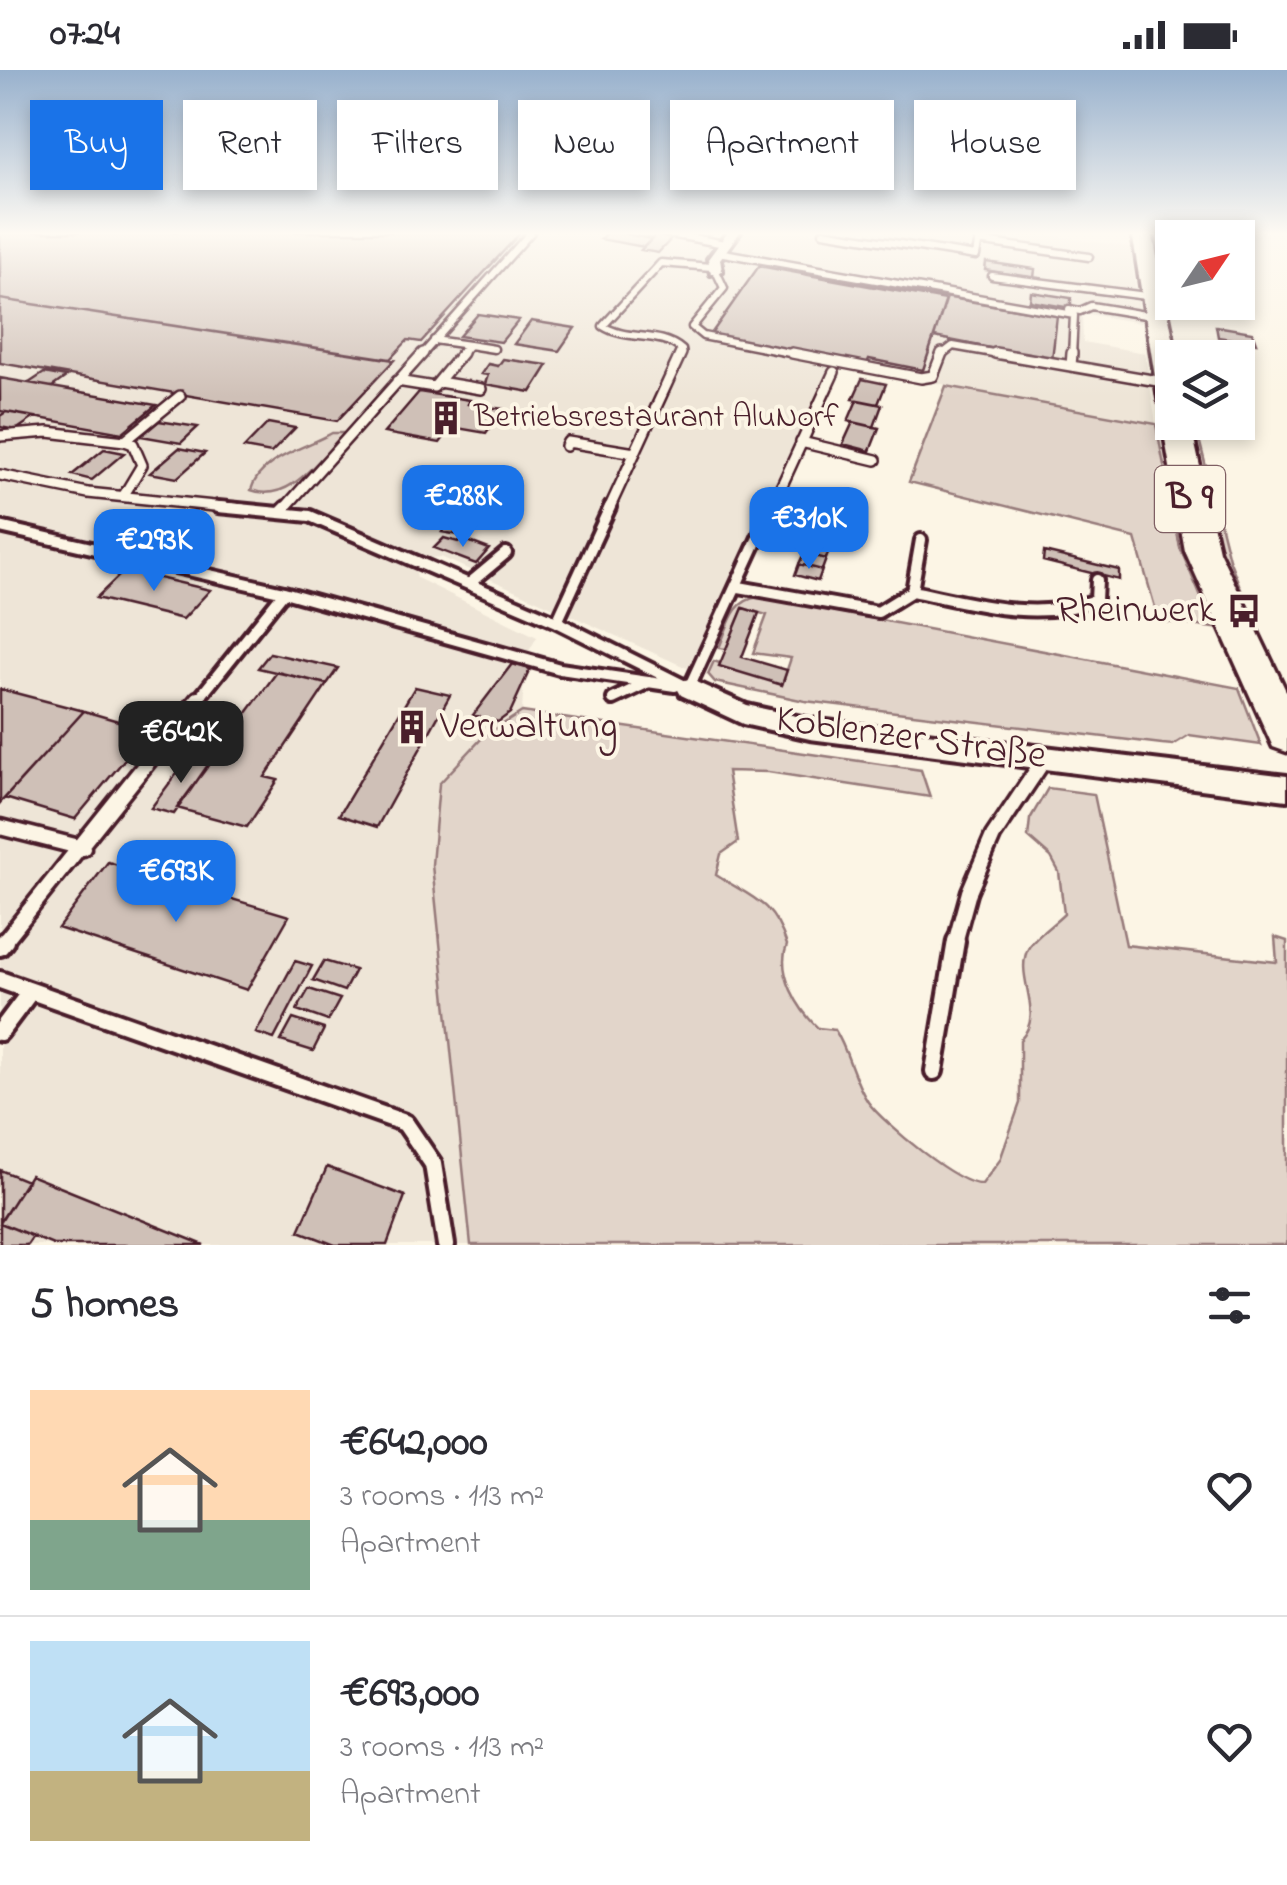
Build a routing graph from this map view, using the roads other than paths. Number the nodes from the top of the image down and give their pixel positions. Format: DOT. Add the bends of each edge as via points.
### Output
graph roads {
  1 [pos="482,287"];
  2 [pos="635,287"];
  3 [pos="723,287"];
  4 [pos="935,287"];
  5 [pos="1049,287"];
  6 [pos="995,294"];
  7 [pos="1155,307"];
  8 [pos="1155,307"];
  9 [pos="434,340"];
  10 [pos="469,345"];
  11 [pos="494,349"];
  12 [pos="1070,366"];
  13 [pos="834,372"];
  14 [pos="397,382"];
  15 [pos="438,382"];
  16 [pos="481,389"];
  17 [pos="1155,389"];
  18 [pos="180,396"];
  19 [pos="0,436"];
  20 [pos="1180,440"];
  21 [pos="125,441"];
  22 [pos="801,442"];
  23 [pos="566,446"];
  24 [pos="635,453"];
  25 [pos="876,460"];
  26 [pos="0,475"];
  27 [pos="124,495"];
  28 [pos="282,511"];
  29 [pos="0,527"];
  30 [pos="921,540"];
  31 [pos="506,553"];
  32 [pos="1097,580"];
  33 [pos="470,583"];
  34 [pos="739,587"];
  35 [pos="912,591"];
  36 [pos="284,592"];
  37 [pos="557,622"];
  38 [pos="560,669"];
  39 [pos="550,679"];
  40 [pos="648,682"];
  41 [pos="690,688"];
  42 [pos="613,699"];
  43 [pos="1287,734"];
  44 [pos="1045,758"];
  45 [pos="1287,788"];
  46 [pos="0,827"];
  47 [pos="83,848"];
  48 [pos="0,947"];
  49 [pos="0,980"];
  50 [pos="30,992"];
  51 [pos="0,1032"];
  52 [pos="934,1070"];
  53 [pos="446,1245"];
  1 -- 9 [label="lane"];
  2 -- 24 [label="lane" via="604,330 674,341 682,350"];
  3 -- 12 [label="lane" via="692,327 704,336 921,378 932,376 941,354 953,346"];
  4 -- 12 [label="lane" via="1074,316"];
  5 -- 7 [label="lane"];
  6 -- 8 [label="lane" via="1080,311"];
  9 -- 10 [label="lane"];
  9 -- 14 [label="lane"];
  10 -- 11 [label="lane"];
  10 -- 15 [label="lane"];
  12 -- 17 [label="lane"];
  13 -- 22 [label="lane"];
  14 -- 15 [label="lane"];
  14 -- 28 [label="lane"];
  15 -- 16 [label="lane"];
  18 -- 21 [label="lane"];
  19 -- 21 [label="lane" via="48,432"];
  20 -- 43 [label="main road, B 9" via="1202,550"];
  21 -- 27 [label="lane" via="142,465"];
  22 -- 25 [label="lane"];
  22 -- 34 [label="lane"];
  23 -- 24 [label="lane"];
  24 -- 37 [label="lane"];
  26 -- 27 [label="lane"];
  27 -- 28 [label="lane"];
  28 -- 33 [label="lane" via="310,516"];
  29 -- 36 [label="lane"];
  30 -- 35 [label="lane"];
  31 -- 33 [label="lane"];
  32 -- 35 [label="lane" via="1096,600 1081,606 1009,611"];
  33 -- 37 [label="lane"];
  34 -- 35 [label="lane" via="878,612"];
  34 -- 41 [label="lane"];
  36 -- 38 [label="lane"];
  36 -- 47 [label="lane"];
  37 -- 41 [label="lane"];
  38 -- 39 [label="lane"];
  38 -- 40 [label="lane"];
  40 -- 41 [label="lane"];
  40 -- 42 [label="lane"];
  41 -- 44 [label="street, Koblenzer Straße" via="742,714 795,727"];
  44 -- 45 [label="street, Koblenzer Straße"];
  44 -- 52 [label="lane" via="991,840 966,900"];
  46 -- 47 [label="lane"];
  47 -- 48 [label="lane"];
  49 -- 50 [label="lane"];
  50 -- 51 [label="lane"];
  50 -- 53 [label="lane" via="405,1122 434,1158"];
}
